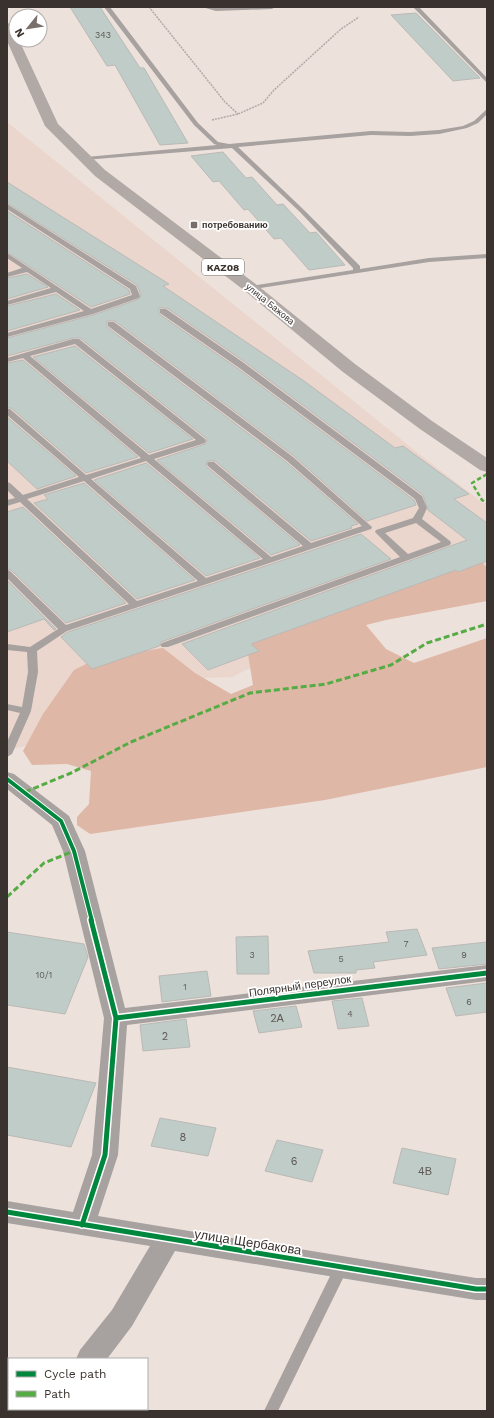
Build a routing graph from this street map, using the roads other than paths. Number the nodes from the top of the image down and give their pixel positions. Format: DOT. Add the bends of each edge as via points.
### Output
graph roads {
  1 [pos="107,7"];
  2 [pos="205,7"];
  3 [pos="272,7"];
  4 [pos="416,7"];
  5 [pos="7,27"];
  6 [pos="487,81"];
  7 [pos="487,111"];
  8 [pos="234,147"];
  9 [pos="86,159"];
  10 [pos="7,206"];
  11 [pos="7,255"];
  12 [pos="487,256"];
  13 [pos="28,269"];
  14 [pos="356,272"];
  15 [pos="7,275"];
  16 [pos="251,288"];
  17 [pos="57,289"];
  18 [pos="7,303"];
  19 [pos="163,311"];
  20 [pos="90,312"];
  21 [pos="111,324"];
  22 [pos="7,335"];
  23 [pos="24,355"];
  24 [pos="7,360"];
  25 [pos="7,411"];
  26 [pos="147,458"];
  27 [pos="211,464"];
  28 [pos="487,466"];
  29 [pos="85,478"];
  30 [pos="7,485"];
  31 [pos="21,498"];
  32 [pos="7,503"];
  33 [pos="417,520"];
  34 [pos="368,527"];
  35 [pos="379,532"];
  36 [pos="309,546"];
  37 [pos="406,557"];
  38 [pos="269,560"];
  39 [pos="7,573"];
  40 [pos="204,582"];
  41 [pos="136,605"];
  42 [pos="64,629"];
  43 [pos="164,645"];
  44 [pos="7,647"];
  45 [pos="32,650"];
  46 [pos="7,707"];
  47 [pos="26,711"];
  48 [pos="7,754"];
  49 [pos="7,779"];
  50 [pos="487,973"];
  51 [pos="116,1018"];
  52 [pos="7,1212"];
  53 [pos="82,1225"];
  54 [pos="168,1239"];
  55 [pos="341,1268"];
  56 [pos="487,1289"];
  57 [pos="91,1358"];
  58 [pos="271,1411"];
  1 -- 8 [label="lane" via="196,124 216,143"];
  2 -- 3 [label="lane"];
  4 -- 6 [label="lane"];
  5 -- 9 [label="highway, улица Бажова / KAZ08" via="52,126"];
  7 -- 8 [label="lane" via="476,122 452,130 406,135 371,133"];
  8 -- 9 [label="lane"];
  8 -- 14 [label="lane" via="302,211 357,268"];
  9 -- 16 [label="highway, улица Бажова / KAZ08" via="100,173"];
  10 -- 20 [label="lane" via="133,288 136,296"];
  11 -- 13 [label="lane"];
  12 -- 14 [label="lane" via="429,260"];
  13 -- 15 [label="lane"];
  13 -- 17 [label="lane"];
  14 -- 16 [label="lane"];
  16 -- 28 [label="highway, улица Бажова / KAZ08" via="349,368"];
  17 -- 18 [label="lane"];
  17 -- 20 [label="lane"];
  19 -- 33 [label="lane" via="241,365 419,498 423,508"];
  20 -- 22 [label="lane"];
  21 -- 34 [label="lane" via="290,459"];
  23 -- 24 [label="lane"];
  23 -- 26 [label="lane"];
  23 -- 26 [label="lane" via="76,341 202,441"];
  25 -- 29 [label="lane"];
  26 -- 29 [label="lane"];
  26 -- 38 [label="lane"];
  27 -- 36 [label="lane"];
  29 -- 31 [label="lane"];
  29 -- 40 [label="lane"];
  30 -- 31 [label="lane"];
  31 -- 32 [label="lane"];
  31 -- 41 [label="lane"];
  33 -- 35 [label="lane"];
  33 -- 37 [label="lane" via="447,542"];
  34 -- 35 [label="lane"];
  34 -- 36 [label="lane"];
  35 -- 37 [label="lane"];
  36 -- 38 [label="lane"];
  37 -- 43 [label="lane"];
  38 -- 40 [label="lane"];
  39 -- 42 [label="lane"];
  40 -- 41 [label="lane"];
  41 -- 42 [label="lane"];
  42 -- 45 [label="lane"];
  44 -- 45 [label="lane"];
  45 -- 47 [label="lane" via="33,672"];
  46 -- 47 [label="lane"];
  47 -- 48 [label="lane"];
  49 -- 51 [label="street" via="61,821 74,851"];
  50 -- 51 [label="street, Полярный переулок"];
  51 -- 53 [label="street" via="105,1155"];
  52 -- 53 [label="street, улица Щербакова"];
  53 -- 54 [label="street, улица Щербакова"];
  54 -- 55 [label="street, улица Щербакова"];
  54 -- 57 [label="street" via="122,1318"];
  55 -- 56 [label="street, улица Щербакова"];
  55 -- 58 [label="lane"];
}
